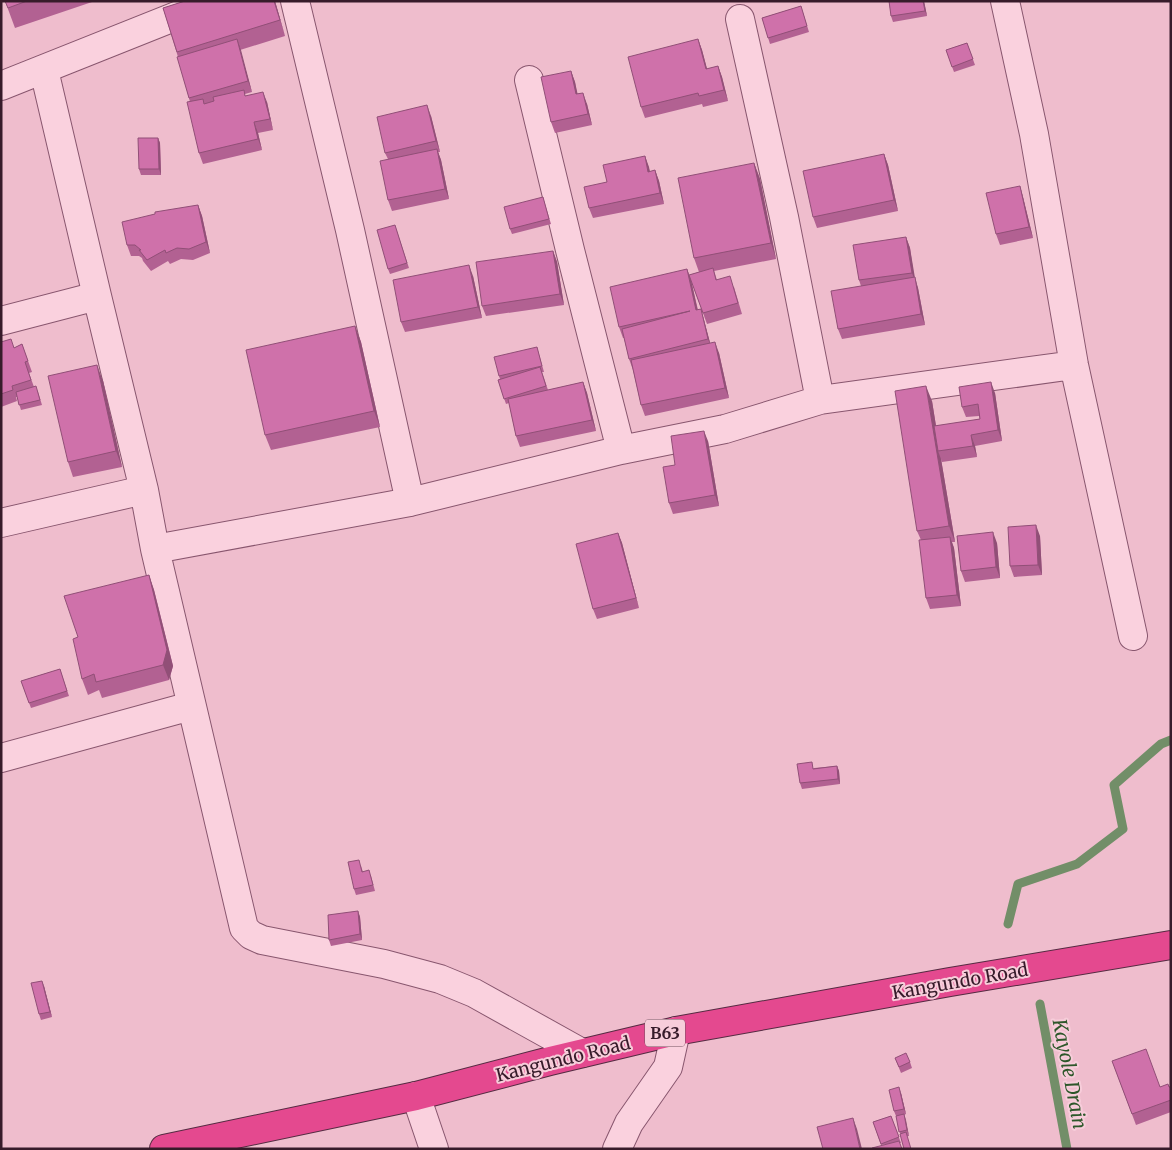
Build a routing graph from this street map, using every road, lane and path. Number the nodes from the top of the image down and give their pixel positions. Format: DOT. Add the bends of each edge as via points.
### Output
graph roads {
  1 [pos="295,1"];
  2 [pos="1004,1"];
  3 [pos="209,2"];
  4 [pos="740,19"];
  5 [pos="44,70"];
  6 [pos="529,80"];
  7 [pos="1,86"];
  8 [pos="97,296"];
  9 [pos="1,322"];
  10 [pos="1074,365"];
  11 [pos="820,400"];
  12 [pos="621,450"];
  13 [pos="144,490"];
  14 [pos="410,502"];
  15 [pos="1,523"];
  16 [pos="155,549"];
  17 [pos="1133,636"];
  18 [pos="192,706"];
  19 [pos="1,758"];
  20 [pos="1171,945"];
  21 [pos="676,1031"];
  22 [pos="582,1053"];
  23 [pos="416,1096"];
  24 [pos="218,1143"];
  25 [pos="164,1149"];
  26 [pos="434,1149"];
  27 [pos="617,1149"];
  1 -- 14 [label="street"];
  2 -- 10 [label="street" via="1034,134"];
  3 -- 5 [label="street"];
  4 -- 11 [label="street"];
  5 -- 7 [label="street"];
  5 -- 8 [label="street"];
  6 -- 12 [label="street"];
  8 -- 9 [label="street"];
  8 -- 13 [label="street"];
  10 -- 11 [label="street"];
  10 -- 17 [label="street"];
  11 -- 12 [label="street" via="725,429"];
  12 -- 14 [label="street"];
  13 -- 15 [label="street"];
  13 -- 16 [label="street"];
  14 -- 16 [label="street"];
  16 -- 18 [label="street"];
  18 -- 19 [label="street"];
  18 -- 22 [label="street" via="244,928 251,935 440,979 474,993"];
  20 -- 21 [label="highway, Kangundo Road / B63"];
  21 -- 22 [label="highway, Kangundo Road / B63"];
  21 -- 27 [label="street" via="668,1067 629,1122"];
  22 -- 23 [label="highway, Kangundo Road / B63"];
  23 -- 24 [label="highway, Kangundo Road / B63"];
  23 -- 26 [label="street"];
  24 -- 25 [label="highway, Kangundo Road / B63"];
}
